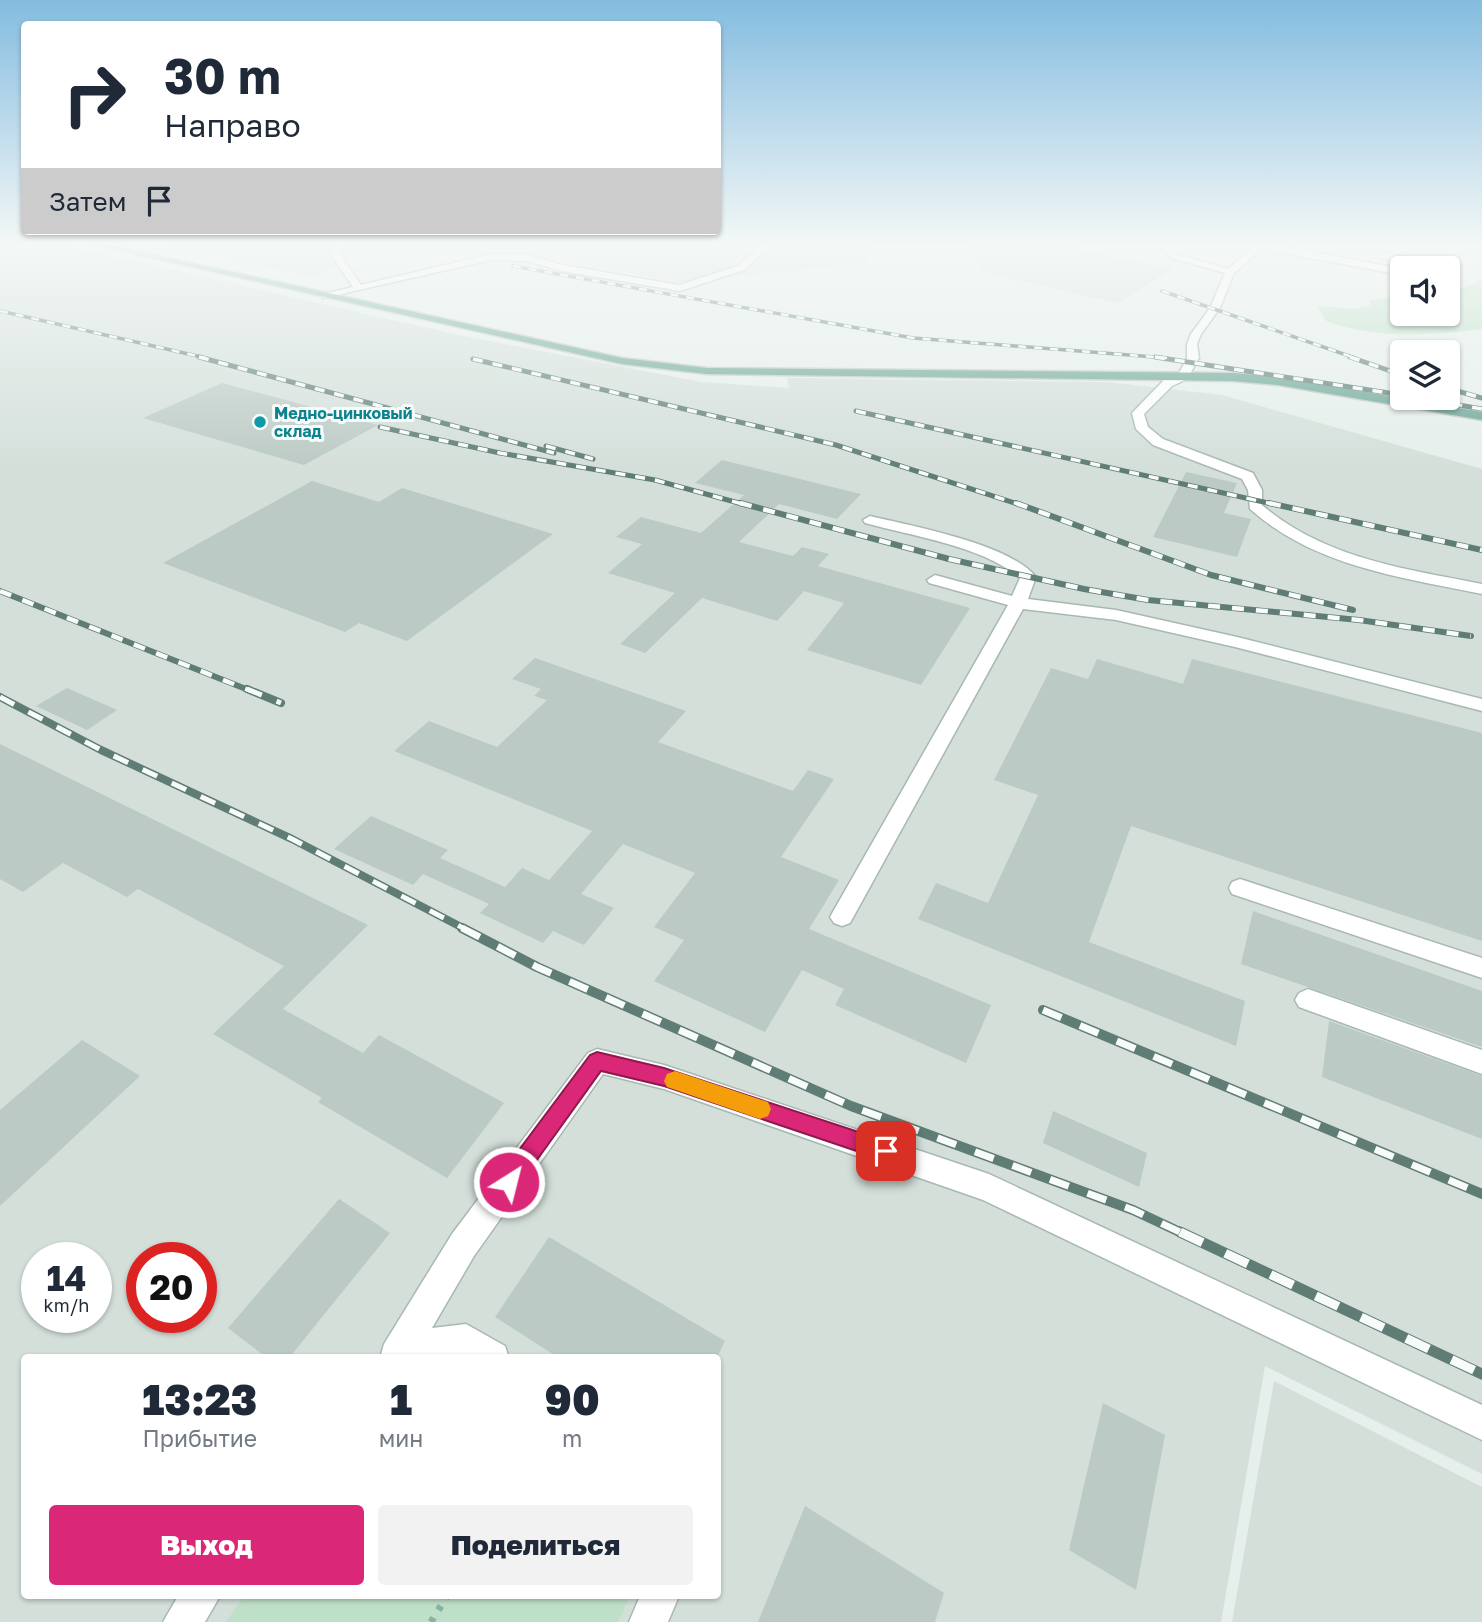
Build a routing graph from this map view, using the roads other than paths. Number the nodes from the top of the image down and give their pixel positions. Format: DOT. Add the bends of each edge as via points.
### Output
graph roads {
  1 [pos="434,319"];
  2 [pos="1207,319"];
  3 [pos="1184,377"];
  4 [pos="1482,416"];
  5 [pos="870,520"];
  6 [pos="935,580"];
  7 [pos="1482,589"];
  8 [pos="1018,603"];
  9 [pos="1482,705"];
  10 [pos="1240,888"];
  11 [pos="842,917"];
  12 [pos="1482,968"];
  13 [pos="1308,1000"];
  14 [pos="1482,1062"];
  15 [pos="398,1353"];
  16 [pos="487,1354"];
  17 [pos="1482,1423"];
  18 [pos="199,1599"];
  19 [pos="659,1599"];
  20 [pos="183,1622"];
  21 [pos="648,1622"];
  1 -- 3 [label="main road" via="668,368"];
  2 -- 3 [label="street" via="1195,334 1193,358"];
  3 -- 4 [label="main road" via="1278,381"];
  3 -- 7 [label="street" via="1168,383 1138,413 1147,435 1248,476 1255,489 1255,506 1298,538 1384,567"];
  5 -- 8 [label="street" via="994,555 1022,568 1028,577"];
  6 -- 8 [label="street"];
  8 -- 9 [label="street" via="1116,614"];
  8 -- 11 [label="street"];
  10 -- 12 [label="street"];
  13 -- 14 [label="street"];
  15 -- 16 [label="street" via="466,1340"];
  15 -- 17 [label="street" via="463,1244 597,1061 664,1077 989,1188"];
  18 -- 20 [label="street"];
  19 -- 21 [label="street"];
}
